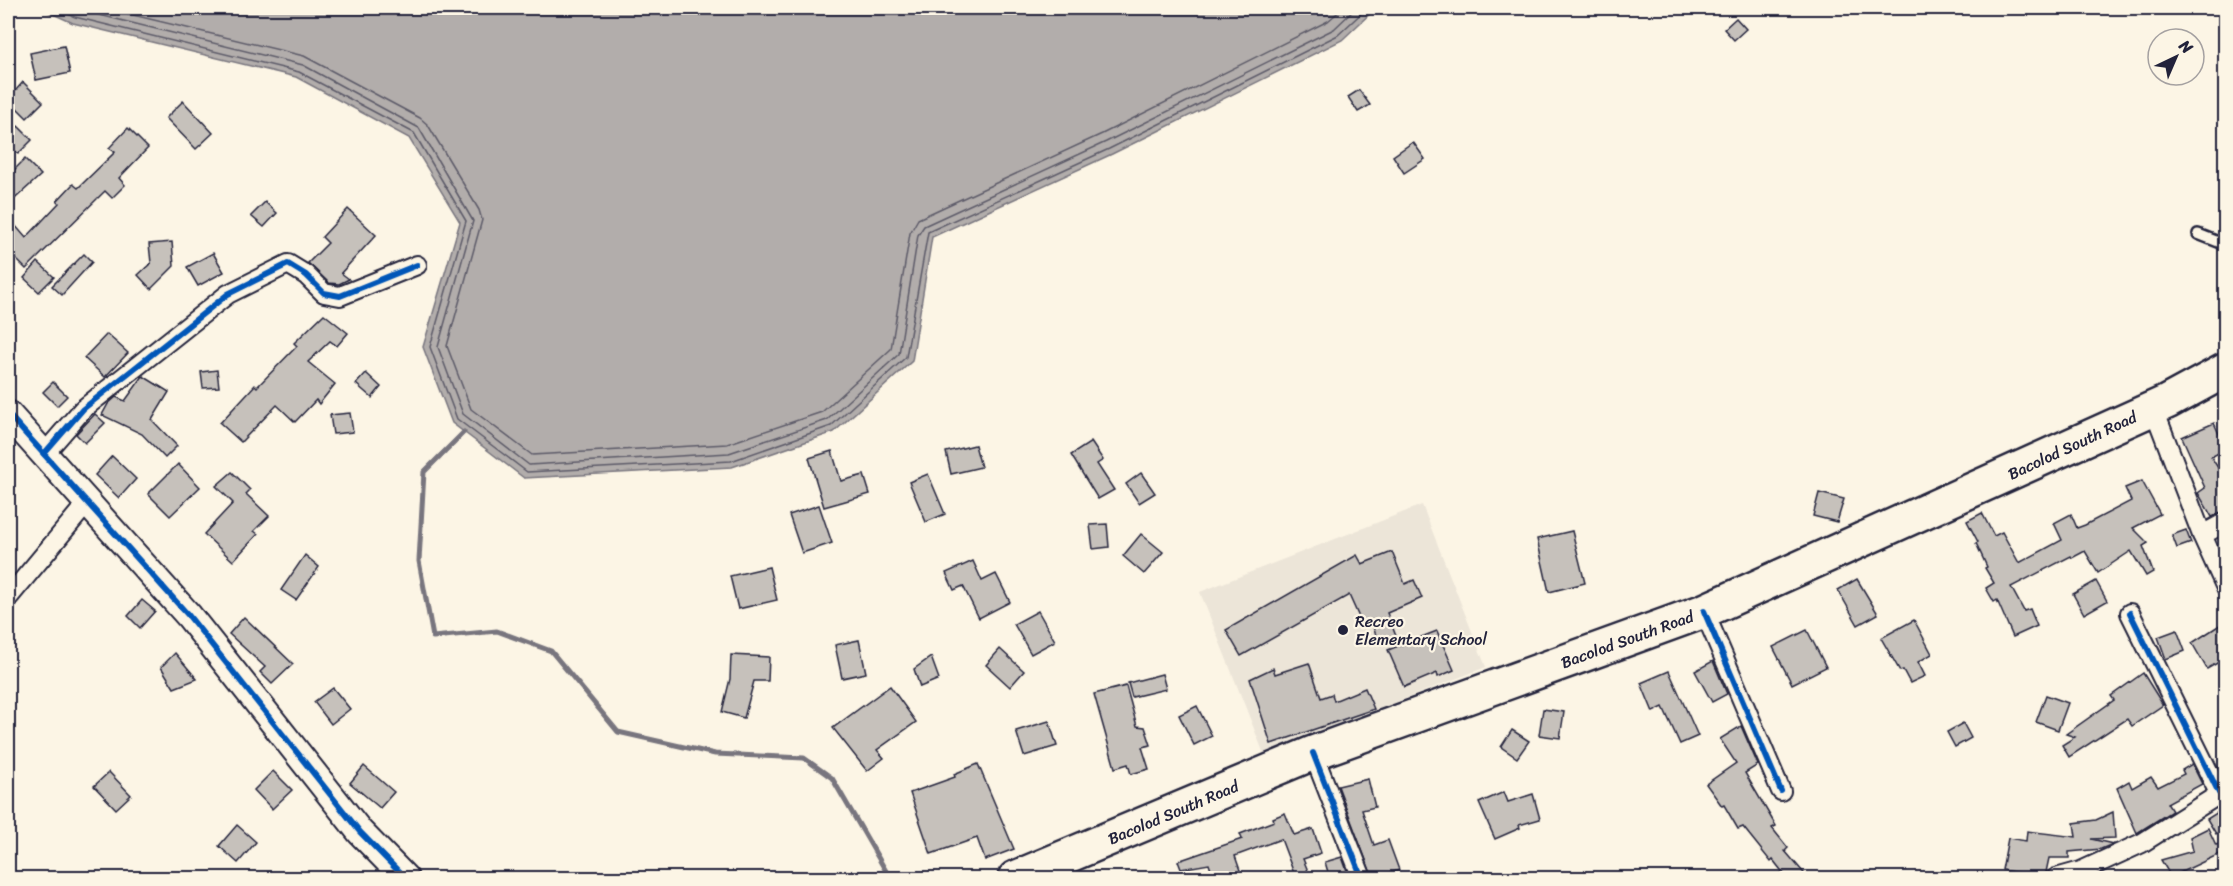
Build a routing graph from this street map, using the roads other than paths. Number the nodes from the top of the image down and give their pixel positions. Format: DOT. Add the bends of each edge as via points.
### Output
graph roads {
  1 [pos="2198,234"];
  2 [pos="2226,245"];
  3 [pos="417,265"];
  4 [pos="2226,370"];
  5 [pos="2153,407"];
  6 [pos="8,414"];
  7 [pos="44,454"];
  8 [pos="87,503"];
  9 [pos="2226,522"];
  10 [pos="2202,535"];
  11 [pos="2226,588"];
  12 [pos="8,598"];
  13 [pos="1704,611"];
  14 [pos="2130,613"];
  15 [pos="1313,753"];
  16 [pos="1781,791"];
  17 [pos="2222,792"];
  18 [pos="405,879"];
  19 [pos="1015,879"];
  20 [pos="1362,879"];
  21 [pos="2056,879"];
  1 -- 2 [label="lane"];
  3 -- 7 [label="street" via="340,296 324,293 288,264 238,289 83,409"];
  4 -- 5 [label="highway, Bacolod South Road"];
  5 -- 10 [label="street"];
  5 -- 13 [label="highway, Bacolod South Road"];
  6 -- 7 [label="street"];
  7 -- 8 [label="street"];
  8 -- 12 [label="street"];
  8 -- 18 [label="street" via="189,616 360,832"];
  9 -- 10 [label="street"];
  10 -- 11 [label="street"];
  13 -- 15 [label="highway, Bacolod South Road"];
  13 -- 16 [label="street"];
  14 -- 17 [label="street"];
  15 -- 19 [label="highway, Bacolod South Road"];
  15 -- 20 [label="street"];
  17 -- 21 [label="street" via="2142,843"];
}
